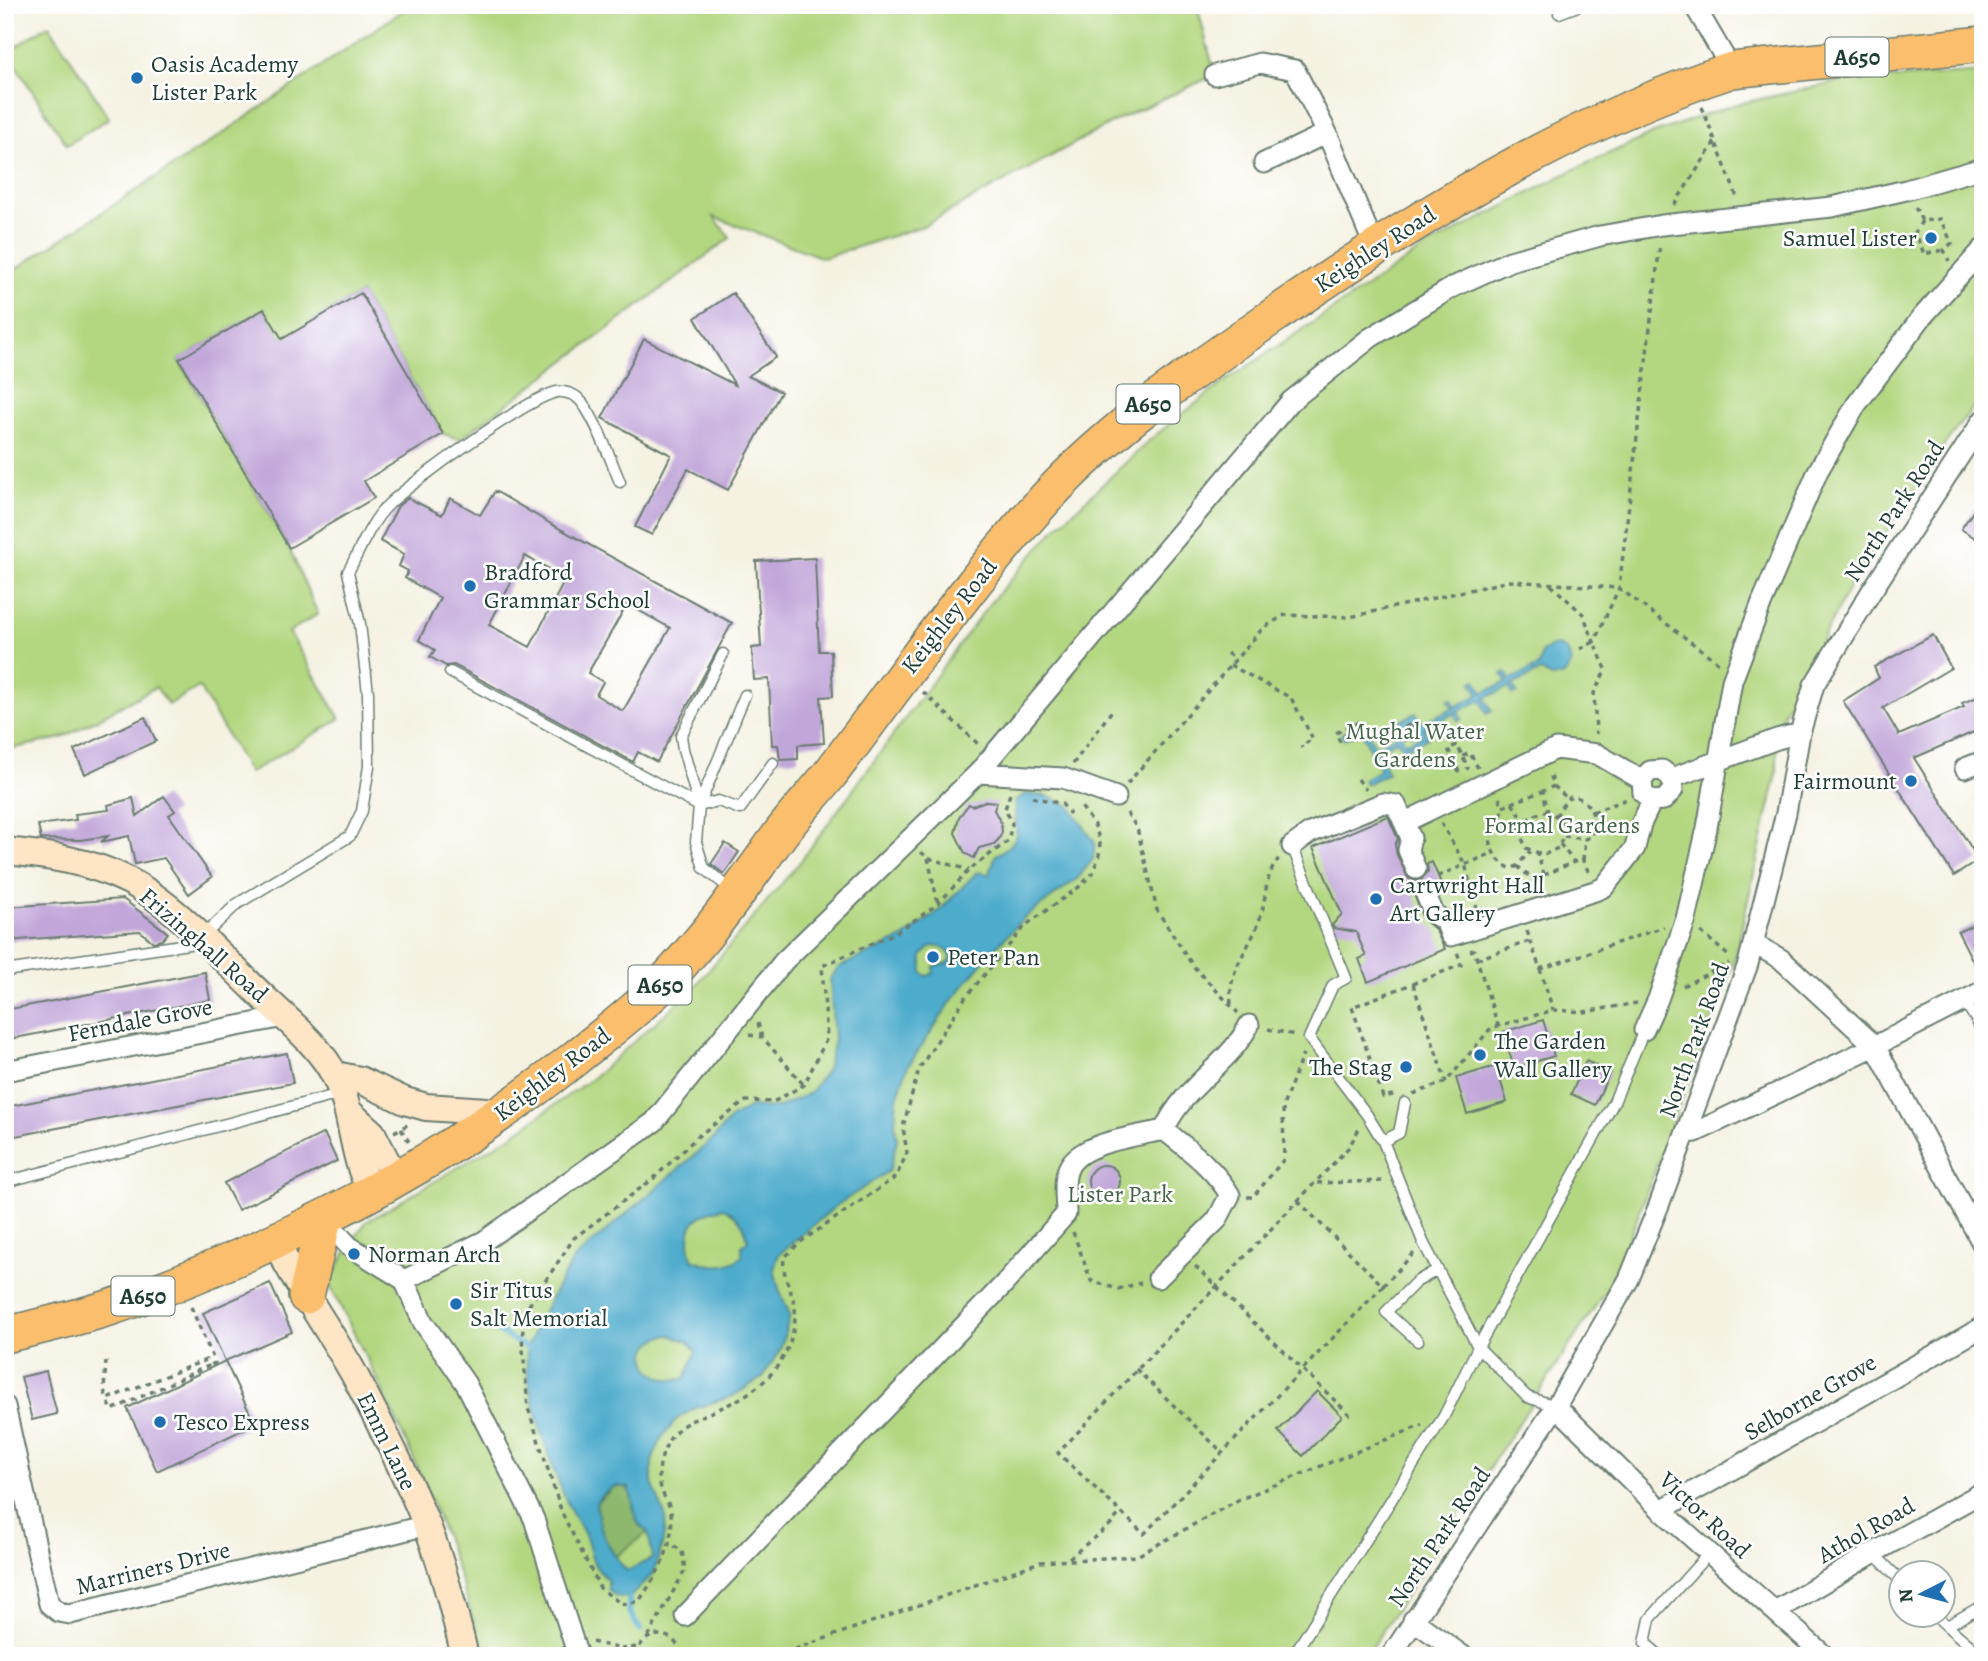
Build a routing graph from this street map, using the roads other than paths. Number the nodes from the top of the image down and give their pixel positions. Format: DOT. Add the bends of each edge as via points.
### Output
graph roads {
  1 [pos="1580,5"];
  2 [pos="1694,5"];
  3 [pos="1559,13"];
  4 [pos="1983,44"];
  5 [pos="1732,70"];
  6 [pos="1215,75"];
  7 [pos="1327,133"];
  8 [pos="1264,163"];
  9 [pos="1983,168"];
  10 [pos="1375,248"];
  11 [pos="1983,249"];
  12 [pos="1983,419"];
  13 [pos="620,482"];
  14 [pos="723,654"];
  15 [pos="450,672"];
  16 [pos="745,695"];
  17 [pos="1800,733"];
  18 [pos="1717,760"];
  19 [pos="773,763"];
  20 [pos="978,773"];
  21 [pos="1672,778"];
  22 [pos="1646,791"];
  23 [pos="1116,797"];
  24 [pos="699,806"];
  25 [pos="1405,822"];
  26 [pos="1292,846"];
  27 [pos="5,851"];
  28 [pos="1416,869"];
  29 [pos="736,894"];
  30 [pos="1426,895"];
  31 [pos="204,940"];
  32 [pos="1754,944"];
  33 [pos="5,971"];
  34 [pos="1983,991"];
  35 [pos="1964,999"];
  36 [pos="284,1017"];
  37 [pos="1249,1025"];
  38 [pos="1644,1030"];
  39 [pos="1983,1031"];
  40 [pos="1875,1046"];
  41 [pos="5,1071"];
  42 [pos="343,1094"];
  43 [pos="1404,1100"];
  44 [pos="502,1112"];
  45 [pos="1164,1130"];
  46 [pos="1686,1133"];
  47 [pos="1383,1141"];
  48 [pos="5,1182"];
  49 [pos="384,1187"];
  50 [pos="324,1219"];
  51 [pos="275,1241"];
  52 [pos="1983,1245"];
  53 [pos="1437,1270"];
  54 [pos="1158,1278"];
  55 [pos="404,1280"];
  56 [pos="306,1296"];
  57 [pos="1983,1327"];
  58 [pos="5,1335"];
  59 [pos="1418,1341"];
  60 [pos="1478,1348"];
  61 [pos="5,1406"];
  62 [pos="1556,1406"];
  63 [pos="1983,1492"];
  64 [pos="1661,1510"];
  65 [pos="427,1525"];
  66 [pos="1709,1553"];
  67 [pos="1873,1553"];
  68 [pos="1886,1566"];
  69 [pos="1983,1605"];
  70 [pos="1775,1611"];
  71 [pos="685,1616"];
  72 [pos="1413,1620"];
  73 [pos="1956,1621"];
  74 [pos="1952,1630"];
  75 [pos="465,1656"];
  76 [pos="578,1656"];
  77 [pos="1293,1656"];
  78 [pos="1391,1656"];
  79 [pos="1463,1656"];
  80 [pos="1660,1656"];
  81 [pos="1825,1656"];
  82 [pos="1982,1656"];
  1 -- 3 [label="lane"];
  2 -- 5 [label="street"];
  4 -- 5 [label="highway, Keighley Road / A650"];
  5 -- 10 [label="highway, Keighley Road / A650" via="1642,103 1564,140"];
  6 -- 7 [label="street" via="1260,63 1295,70"];
  7 -- 8 [label="street"];
  7 -- 10 [label="street"];
  9 -- 20 [label="street" via="1832,207 1662,225 1567,243 1510,261 1453,287 1360,345 1291,401"];
  10 -- 29 [label="highway, Keighley Road / A650" via="1148,404 1047,497 953,606"];
  11 -- 18 [label="street" via="1922,317 1856,405 1818,471 1732,681"];
  12 -- 17 [label="street, North Park Road" via="1815,685"];
  13 -- 31 [label="lane" via="585,405 575,395 558,392 500,424 387,506 348,572 368,693 369,766 362,811 350,836 237,904"];
  14 -- 24 [label="lane" via="681,736"];
  15 -- 24 [label="lane"];
  16 -- 24 [label="lane"];
  17 -- 18 [label="street"];
  17 -- 32 [label="street, North Park Road"];
  18 -- 21 [label="street"];
  18 -- 38 [label="street" via="1686,919"];
  19 -- 24 [label="lane" via="740,809 718,801"];
  20 -- 23 [label="street" via="1063,778"];
  20 -- 55 [label="street" via="784,961 654,1122 484,1241"];
  21 -- 22 [label="street" via="1672,790 1664,800"];
  21 -- 22 [label="street" via="1656,769 1645,775"];
  22 -- 25 [label="street" via="1597,754 1556,749"];
  22 -- 30 [label="street" via="1635,848 1598,890 1482,928 1455,946 1445,921 1434,914"];
  24 -- 29 [label="lane" via="696,842 704,868"];
  25 -- 26 [label="street" via="1396,805 1383,803 1310,833"];
  25 -- 28 [label="street"];
  26 -- 47 [label="lane" via="1346,978 1333,985 1310,1038"];
  27 -- 31 [label="street, Frizinghall Road" via="56,856 130,881"];
  29 -- 44 [label="highway, Keighley Road / A650" via="705,936 646,1000"];
  31 -- 33 [label="lane"];
  31 -- 36 [label="street, Frizinghall Road"];
  32 -- 40 [label="street" via="1781,959"];
  32 -- 46 [label="street, North Park Road"];
  34 -- 35 [label="street"];
  35 -- 39 [label="lane"];
  35 -- 40 [label="street"];
  36 -- 41 [label="street, Ferndale Grove"];
  36 -- 42 [label="street, Frizinghall Road" via="309,1041"];
  37 -- 45 [label="street" via="1244,1036 1181,1099"];
  38 -- 60 [label="lane" via="1614,1102"];
  40 -- 46 [label="street"];
  40 -- 52 [label="street"];
  42 -- 44 [label="street" via="360,1080 426,1107"];
  42 -- 48 [label="lane"];
  42 -- 49 [label="street, Frizinghall Road" via="360,1165"];
  43 -- 47 [label="lane" via="1399,1133"];
  44 -- 49 [label="highway, Keighley Road / A650"];
  45 -- 54 [label="street" via="1196,1155 1230,1195 1217,1220"];
  45 -- 71 [label="street" via="1086,1149 1069,1166 1066,1214"];
  46 -- 62 [label="street, North Park Road" via="1629,1279"];
  47 -- 53 [label="lane"];
  49 -- 50 [label="highway, Keighley Road / A650"];
  50 -- 51 [label="highway, Keighley Road / A650"];
  50 -- 55 [label="street" via="349,1246"];
  50 -- 56 [label="highway"];
  51 -- 56 [label="street, Emm Lane"];
  51 -- 58 [label="highway, Keighley Road / A650" via="181,1283 107,1309"];
  53 -- 59 [label="lane" via="1416,1282 1386,1312"];
  53 -- 60 [label="lane"];
  55 -- 76 [label="street" via="423,1322 466,1384 534,1519"];
  56 -- 65 [label="street, Emm Lane" via="393,1447"];
  57 -- 64 [label="street, Selborne Grove"];
  60 -- 62 [label="lane" via="1527,1397"];
  60 -- 77 [label="lane" via="1444,1416"];
  61 -- 65 [label="street, Marriners Drive" via="49,1604 59,1612 70,1614"];
  62 -- 64 [label="street, Victor Road"];
  62 -- 72 [label="street, North Park Road"];
  63 -- 67 [label="street, Athol Road"];
  64 -- 66 [label="street, Victor Road"];
  65 -- 75 [label="street, Emm Lane"];
  66 -- 70 [label="street, Victor Road"];
  66 -- 80 [label="lane" via="1650,1619 1645,1643"];
  67 -- 68 [label="lane"];
  67 -- 70 [label="street, Athol Road"];
  69 -- 73 [label="lane"];
  70 -- 81 [label="street, Victor Road"];
  72 -- 78 [label="street, North Park Road"];
  72 -- 79 [label="street"];
  74 -- 82 [label="lane"];
}
